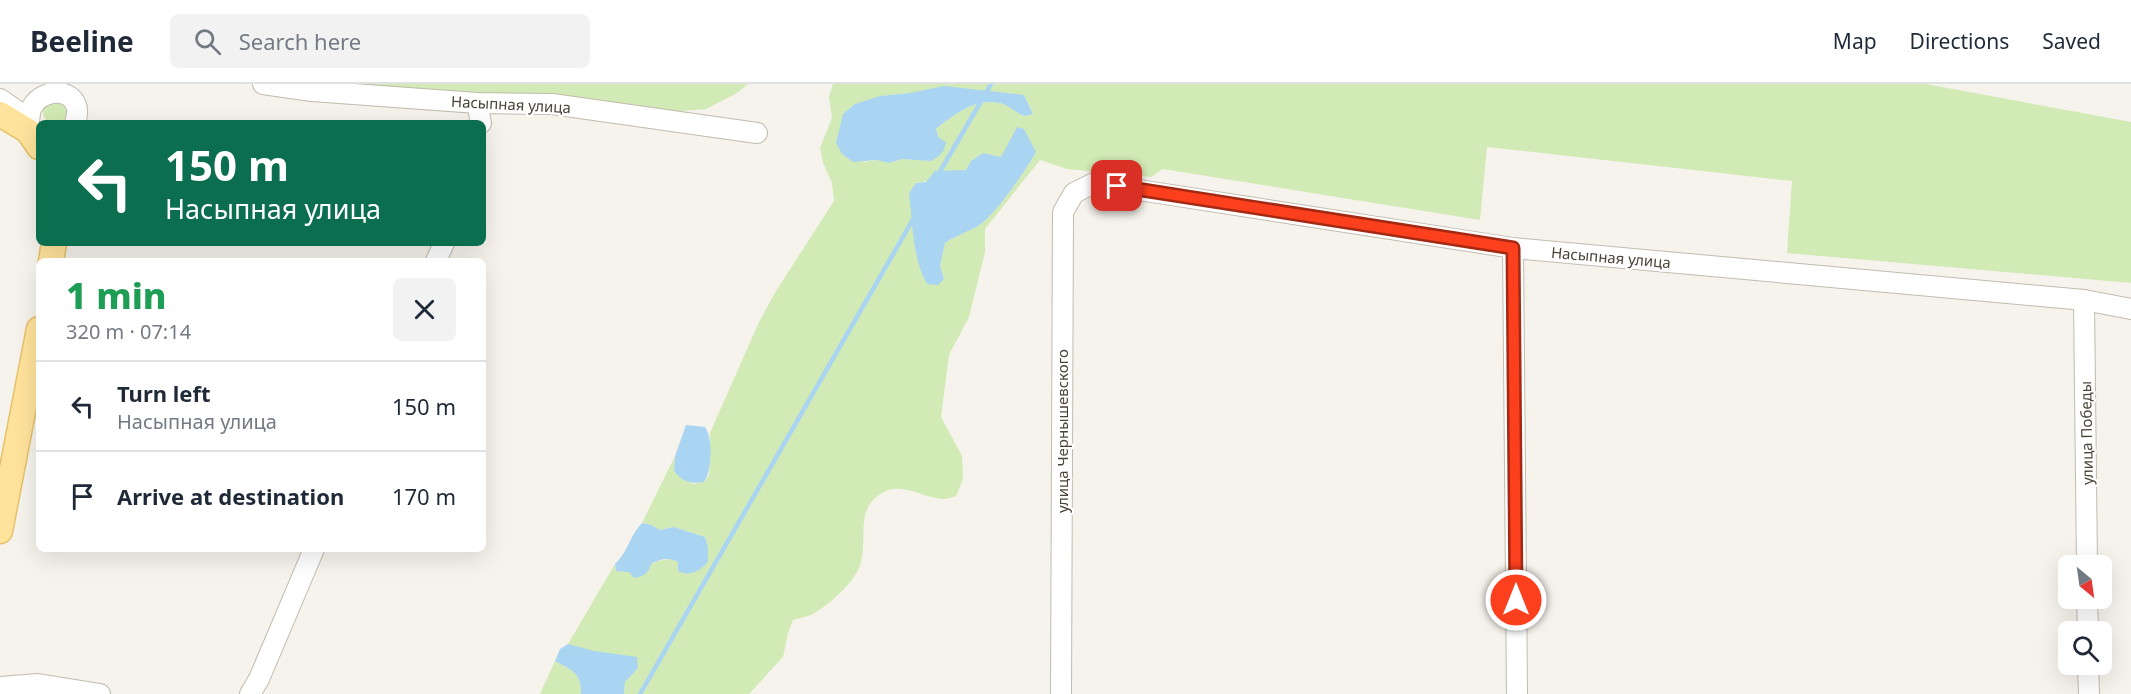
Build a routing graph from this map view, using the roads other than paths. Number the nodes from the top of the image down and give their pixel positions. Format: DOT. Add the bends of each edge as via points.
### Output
graph roads {
  1 [pos="263,84"];
  2 [pos="75,89"];
  3 [pos="0,99"];
  4 [pos="477,103"];
  5 [pos="0,114"];
  6 [pos="76,120"];
  7 [pos="480,120"];
  8 [pos="757,133"];
  9 [pos="34,139"];
  10 [pos="1094,183"];
  11 [pos="1513,248"];
  12 [pos="2084,300"];
  13 [pos="2131,309"];
  14 [pos="36,345"];
  15 [pos="0,531"];
  16 [pos="313,552"];
  17 [pos="2087,555"];
  18 [pos="2088,675"];
  19 [pos="0,687"];
  20 [pos="100,694"];
  21 [pos="250,694"];
  22 [pos="1061,694"];
  23 [pos="1517,694"];
  24 [pos="2089,694"];
  1 -- 4 [label="street, Насыпная улица"];
  2 -- 6 [label="street"];
  2 -- 9 [label="street" via="43,93 31,107"];
  3 -- 9 [label="street" via="20,113"];
  4 -- 7 [label="street"];
  4 -- 8 [label="street, Насыпная улица" via="552,104"];
  5 -- 9 [label="main road"];
  10 -- 11 [label="street, Насыпная улица"];
  10 -- 22 [label="street, улица Чернышевского" via="1074,193 1063,212"];
  11 -- 12 [label="street, Насыпная улица"];
  11 -- 23 [label="street"];
  12 -- 13 [label="street, Насыпная улица"];
  12 -- 17 [label="street, улица Победы"];
  14 -- 15 [label="main road"];
  16 -- 21 [label="street"];
  18 -- 24 [label="street"];
  19 -- 20 [label="street" via="38,684"];
}
